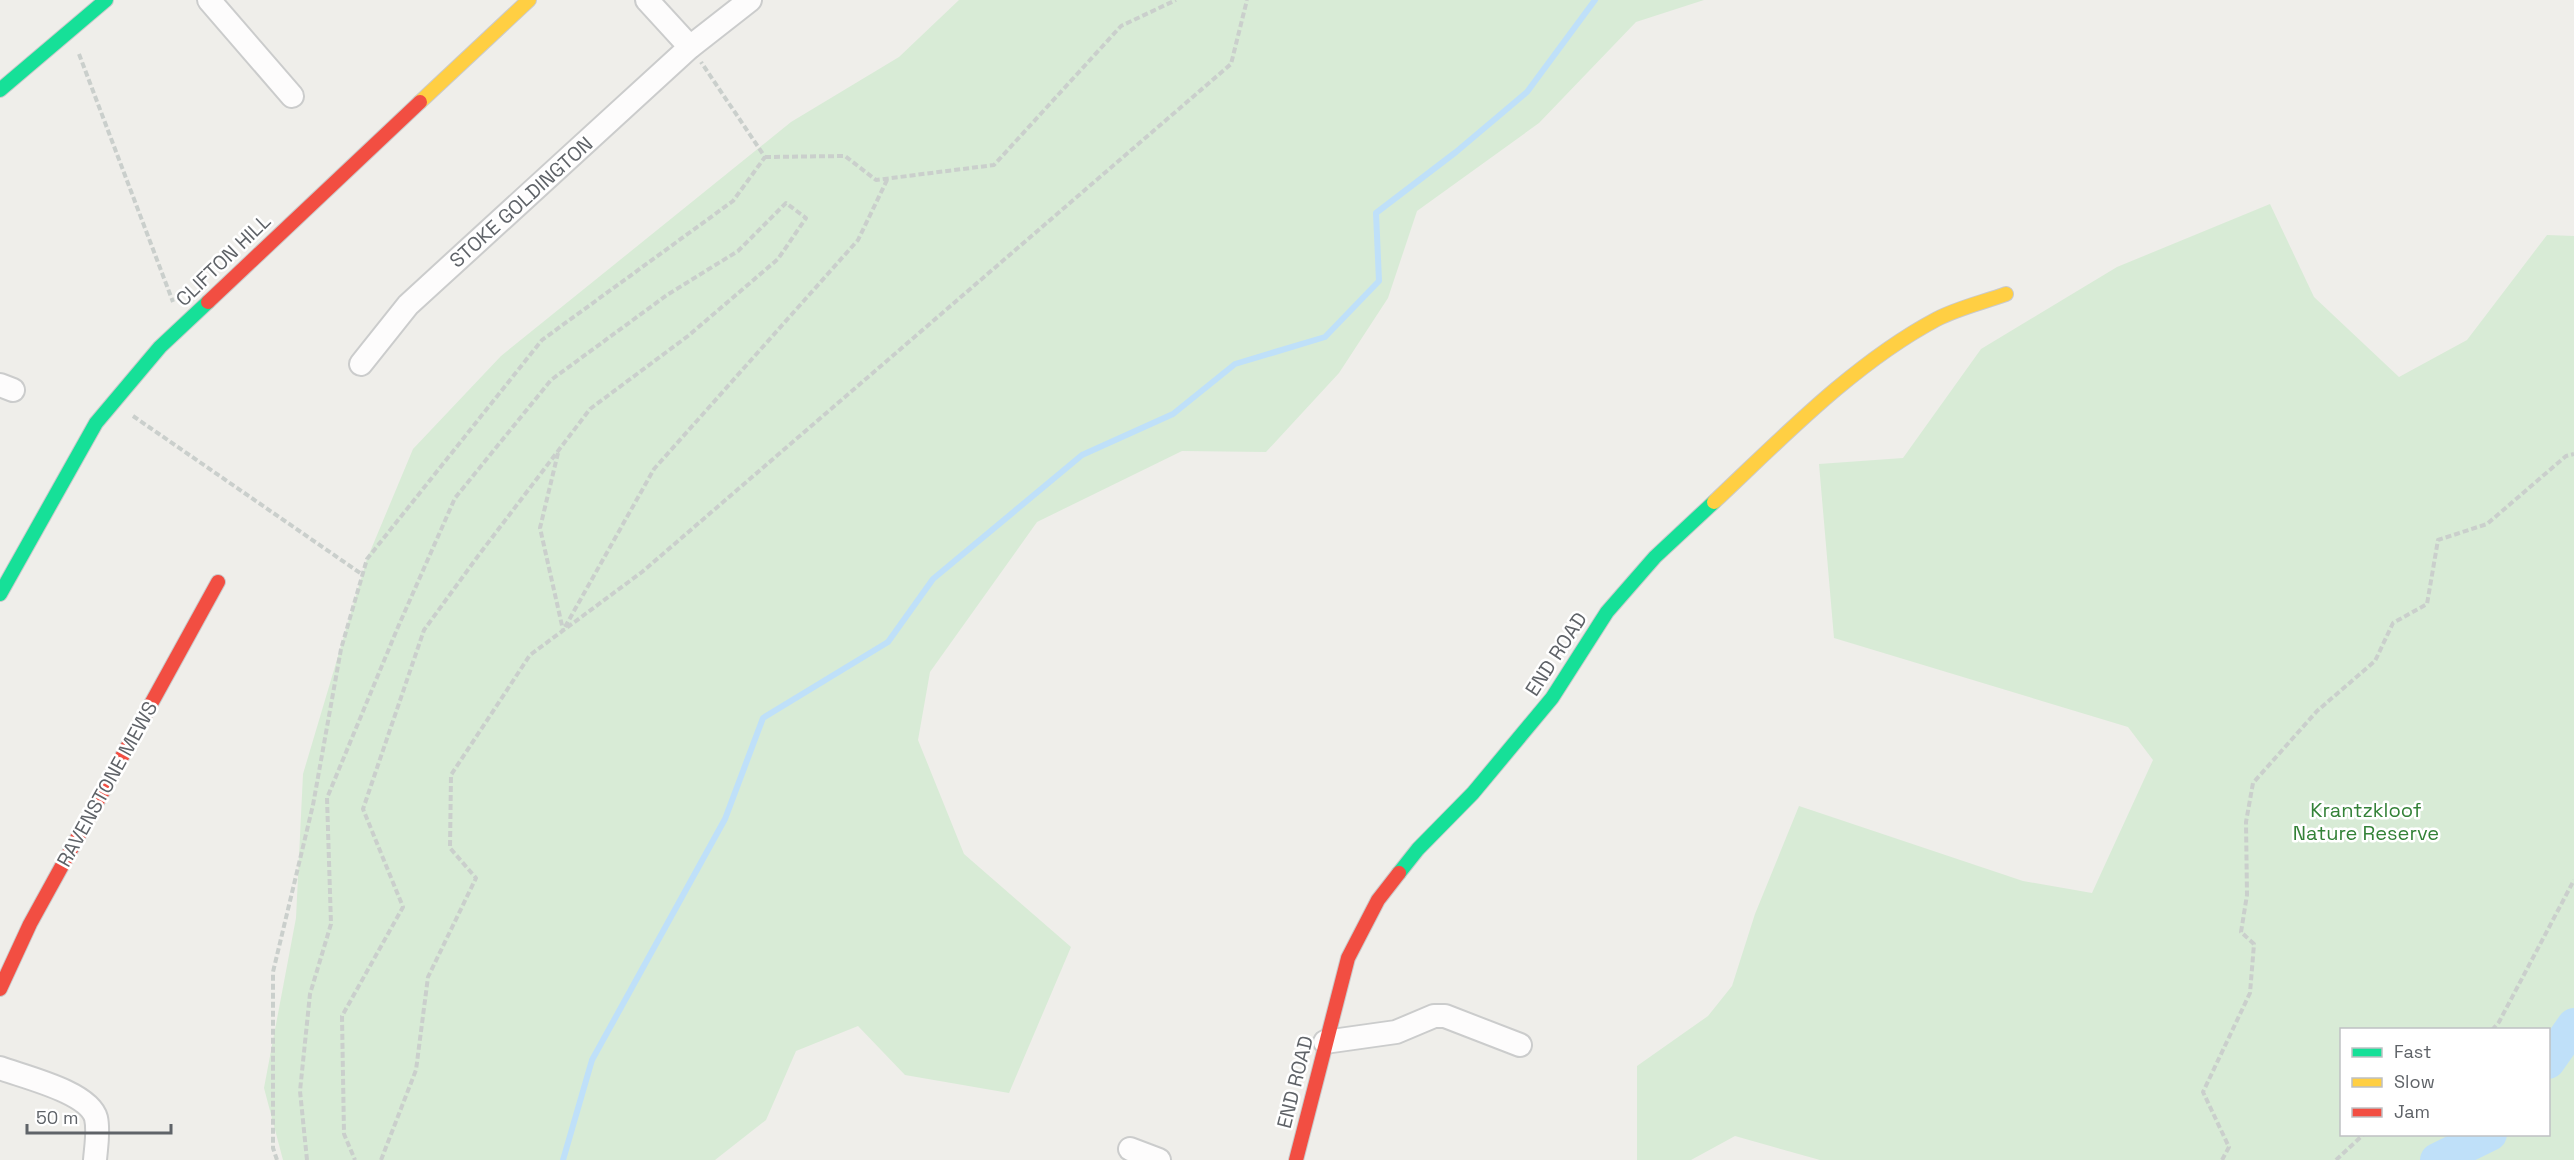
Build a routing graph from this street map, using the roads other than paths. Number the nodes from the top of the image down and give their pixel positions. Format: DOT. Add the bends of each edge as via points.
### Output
graph roads {
  1 [pos="106,0"];
  2 [pos="209,0"];
  3 [pos="529,0"];
  4 [pos="647,0"];
  5 [pos="750,0"];
  6 [pos="690,47"];
  7 [pos="0,90"];
  8 [pos="292,96"];
  9 [pos="2006,294"];
  10 [pos="360,364"];
  11 [pos="218,582"];
  12 [pos="0,594"];
  13 [pos="0,989"];
  14 [pos="1325,1042"];
  15 [pos="1520,1045"];
  16 [pos="0,1068"];
  17 [pos="1130,1149"];
  18 [pos="95,1160"];
  19 [pos="1159,1160"];
  20 [pos="1296,1160"];
  1 -- 7 [label="street"];
  2 -- 8 [label="street"];
  3 -- 12 [label="street, CLIFTON HILL" via="160,347 96,423"];
  4 -- 6 [label="street"];
  5 -- 6 [label="street, STOKE GOLDINGTON"];
  6 -- 10 [label="street, STOKE GOLDINGTON" via="408,305"];
  9 -- 14 [label="street, END ROAD" via="1938,318 1878,356 1798,423 1654,557 1607,612 1552,698 1378,900 1348,957"];
  11 -- 13 [label="street, RAVENSTONE MEWS" via="30,924"];
  14 -- 15 [label="street" via="1396,1032 1434,1016 1445,1016"];
  14 -- 20 [label="street, END ROAD"];
  16 -- 18 [label="street" via="76,1096 88,1105 96,1117"];
  17 -- 19 [label="street"];
}
